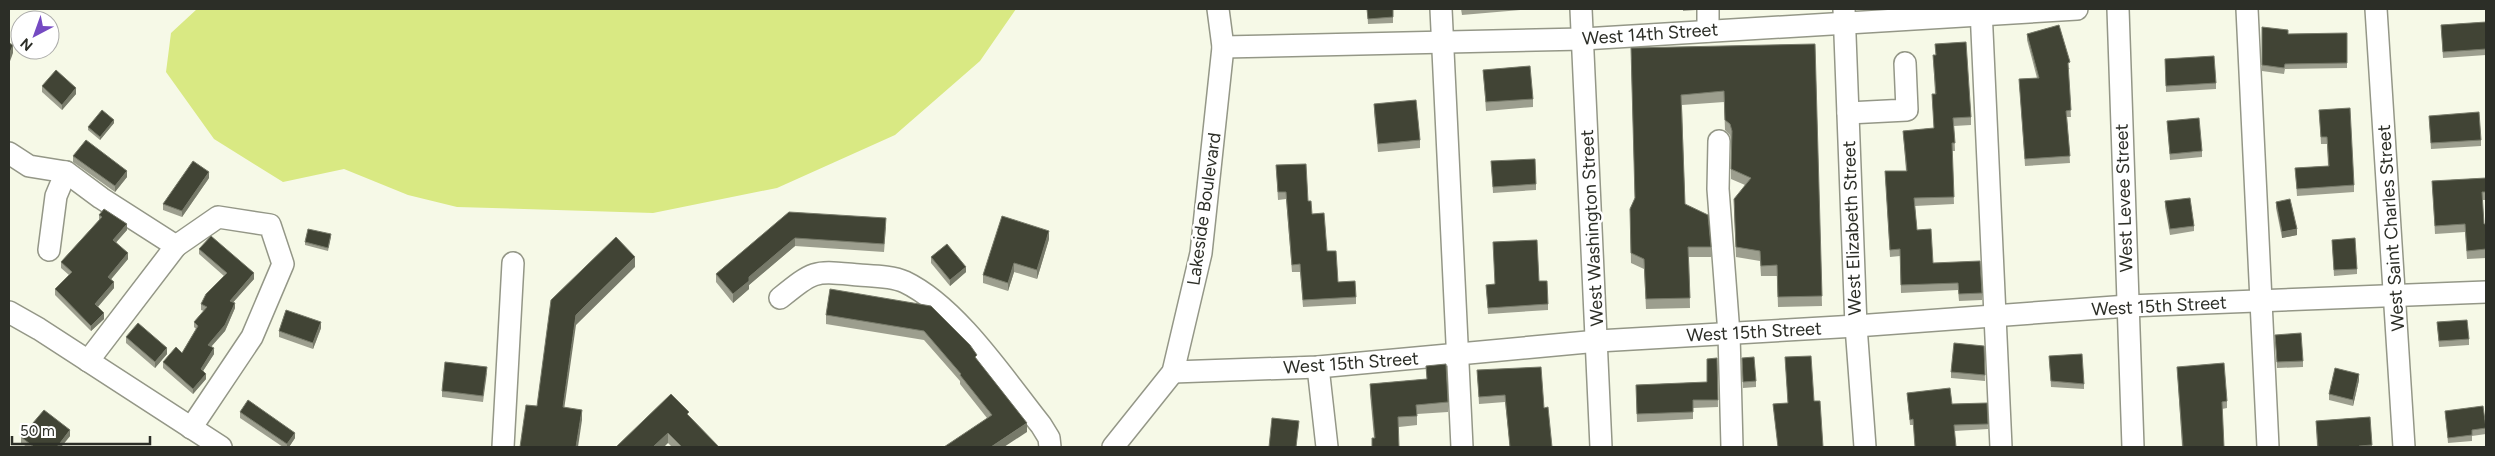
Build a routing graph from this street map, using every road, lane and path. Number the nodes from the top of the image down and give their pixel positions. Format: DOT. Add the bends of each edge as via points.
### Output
graph roads {
  1 [pos="1218,9"];
  2 [pos="1442,9"];
  3 [pos="1581,9"];
  4 [pos="1708,9"];
  5 [pos="2077,9"];
  6 [pos="2118,9"];
  7 [pos="2247,9"];
  8 [pos="2376,9"];
  9 [pos="1981,11"];
  10 [pos="1844,15"];
  11 [pos="1708,30"];
  12 [pos="1583,39"];
  13 [pos="1443,42"];
  14 [pos="1223,47"];
  15 [pos="1905,63"];
  16 [pos="1848,113"];
  17 [pos="1719,141"];
  18 [pos="9,153"];
  19 [pos="66,172"];
  20 [pos="176,246"];
  21 [pos="49,250"];
  22 [pos="513,263"];
  23 [pos="2486,292"];
  24 [pos="2396,294"];
  25 [pos="780,298"];
  26 [pos="2262,300"];
  27 [pos="2128,306"];
  28 [pos="9,312"];
  29 [pos="1996,316"];
  30 [pos="1856,326"];
  31 [pos="1729,334"];
  32 [pos="1598,342"];
  33 [pos="1456,354"];
  34 [pos="88,361"];
  35 [pos="1318,367"];
  36 [pos="1173,372"];
  37 [pos="191,428"];
  38 [pos="221,447"];
  39 [pos="503,447"];
  40 [pos="1050,447"];
  41 [pos="1113,447"];
  42 [pos="1327,447"];
  43 [pos="1462,447"];
  44 [pos="1601,447"];
  45 [pos="1732,447"];
  46 [pos="1864,447"];
  47 [pos="2001,447"];
  48 [pos="2133,447"];
  49 [pos="2268,447"];
  50 [pos="2404,447"];
  1 -- 14 [label="street, Lakeside Boulevard"];
  2 -- 13 [label="street"];
  3 -- 12 [label="street, West Washington Street"];
  4 -- 11 [label="street"];
  5 -- 9 [label="street, West 14th Street"];
  6 -- 27 [label="street, West Levee Street"];
  7 -- 26 [label="street"];
  8 -- 24 [label="street, West Saint Charles Street"];
  9 -- 10 [label="street, West 14th Street"];
  9 -- 29 [label="street"];
  10 -- 11 [label="street, West 14th Street"];
  10 -- 16 [label="street, West Elizabeth Street"];
  11 -- 12 [label="street, West 14th Street"];
  12 -- 13 [label="street, West 14th Street"];
  12 -- 32 [label="street, West Washington Street"];
  13 -- 14 [label="street, West 14th Street"];
  13 -- 33 [label="street"];
  14 -- 36 [label="street, Lakeside Boulevard" via="1201,253"];
  15 -- 16 [label="street" via="1907,110"];
  16 -- 30 [label="street, West Elizabeth Street"];
  17 -- 31 [label="street" via="1718,189"];
  18 -- 19 [label="street" via="29,166"];
  19 -- 20 [label="street"];
  19 -- 21 [label="street" via="56,196"];
  20 -- 34 [label="street"];
  20 -- 37 [label="street" via="218,218 270,225 283,264 252,337"];
  22 -- 39 [label="street"];
  23 -- 24 [label="street, West 15th Street"];
  24 -- 26 [label="street, West 15th Street"];
  24 -- 50 [label="street, West Saint Charles Street"];
  25 -- 40 [label="street" via="808,276 822,272 903,281 953,317 1041,425"];
  26 -- 27 [label="street, West 15th Street"];
  26 -- 49 [label="street"];
  27 -- 29 [label="street, West 15th Street"];
  27 -- 48 [label="street, West Levee Street"];
  28 -- 34 [label="street"];
  29 -- 30 [label="street, West 15th Street"];
  29 -- 47 [label="street"];
  30 -- 31 [label="street, West 15th Street"];
  30 -- 46 [label="street, West Elizabeth Street"];
  31 -- 32 [label="street, West 15th Street"];
  31 -- 45 [label="street"];
  32 -- 33 [label="street, West 15th Street"];
  32 -- 44 [label="street, West Washington Street"];
  33 -- 35 [label="street, West 15th Street"];
  33 -- 43 [label="street"];
  34 -- 37 [label="street"];
  35 -- 36 [label="street, West 15th Street"];
  35 -- 42 [label="street"];
  36 -- 41 [label="street, Lakeside Boulevard"];
  37 -- 38 [label="street"];
}
